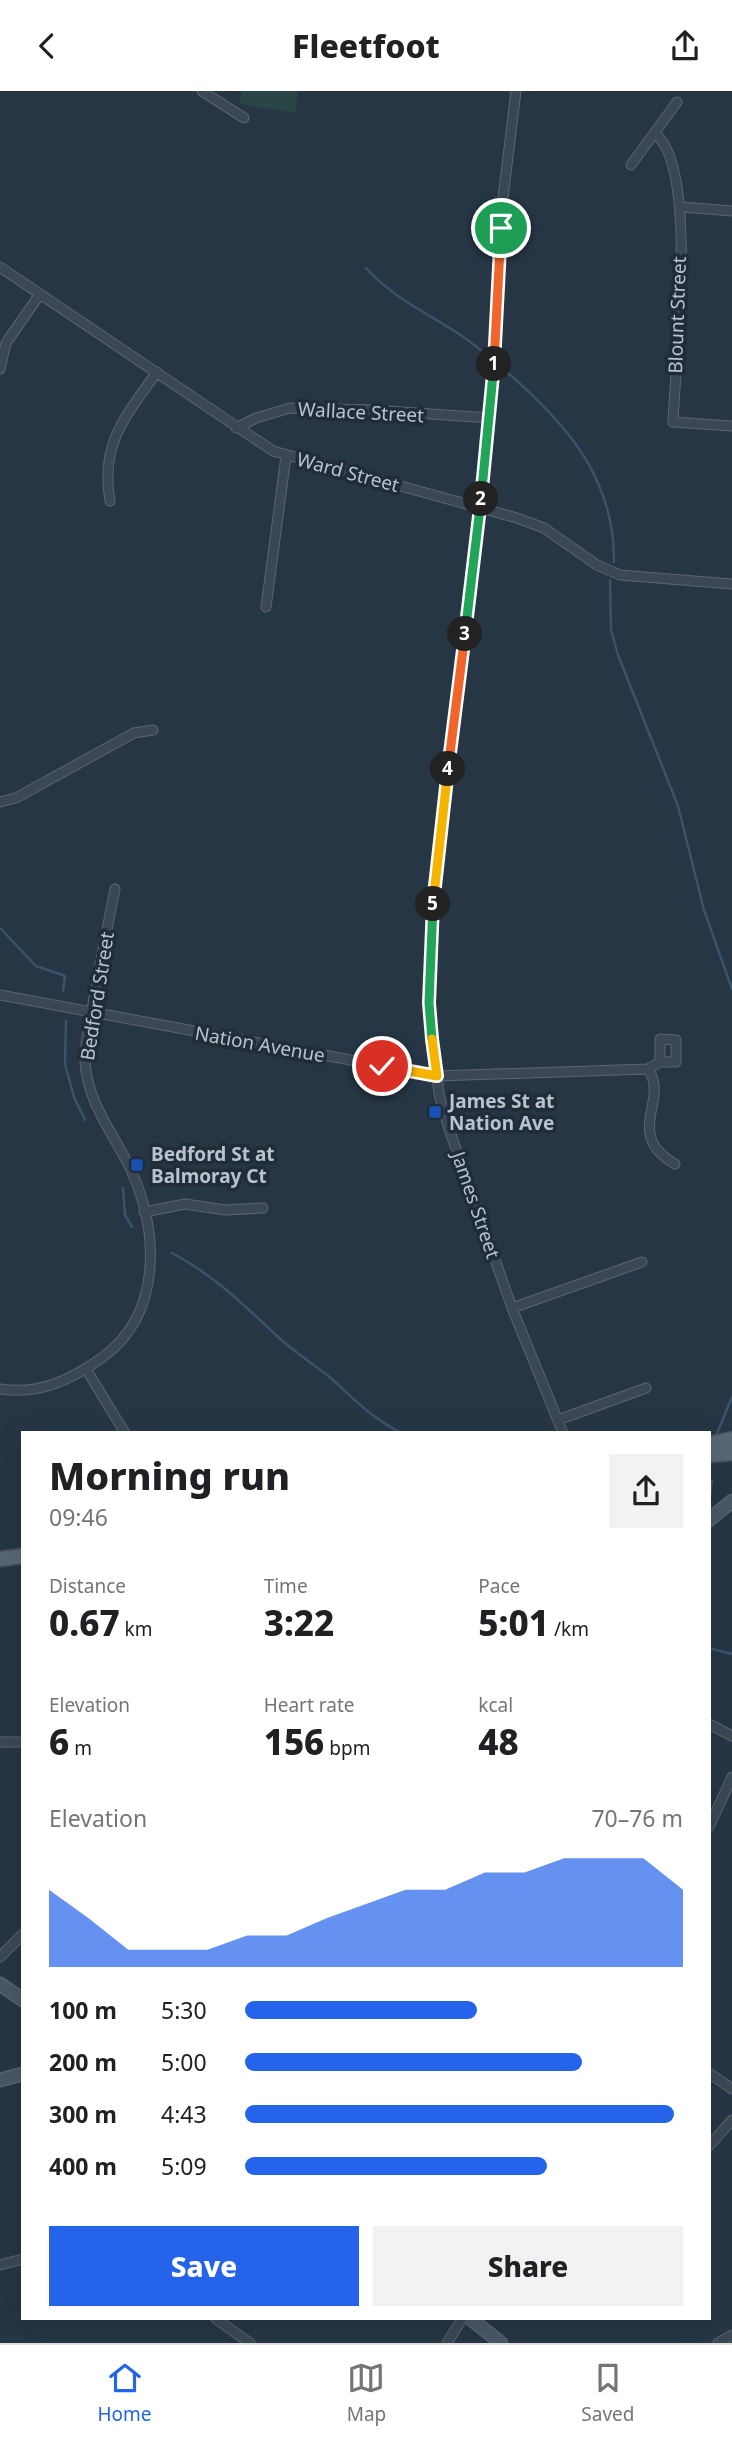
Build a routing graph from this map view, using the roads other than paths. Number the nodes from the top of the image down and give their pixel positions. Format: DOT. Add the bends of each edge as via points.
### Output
graph roads {
  1 [pos="202,91"];
  2 [pos="516,91"];
  3 [pos="677,102"];
  4 [pos="244,118"];
  5 [pos="654,134"];
  6 [pos="631,165"];
  7 [pos="681,207"];
  8 [pos="732,211"];
  9 [pos="0,267"];
  10 [pos="40,294"];
  11 [pos="0,369"];
  12 [pos="157,372"];
  13 [pos="490,418"];
  14 [pos="732,426"];
  15 [pos="236,428"];
  16 [pos="286,456"];
  17 [pos="110,501"];
  18 [pos="480,507"];
  19 [pos="732,585"];
  20 [pos="266,607"];
  21 [pos="153,730"];
  22 [pos="0,802"];
  23 [pos="115,889"];
  24 [pos="0,995"];
  25 [pos="91,1012"];
  26 [pos="660,1062"];
  27 [pos="648,1069"];
  28 [pos="437,1076"];
  29 [pos="675,1164"];
  30 [pos="263,1208"];
  31 [pos="144,1212"];
  32 [pos="642,1262"];
  33 [pos="512,1308"];
  34 [pos="86,1369"];
  35 [pos="646,1388"];
  36 [pos="0,1389"];
  37 [pos="558,1420"];
  38 [pos="124,1431"];
  39 [pos="562,1431"];
  40 [pos="732,1439"];
  41 [pos="711,1444"];
  42 [pos="732,1453"];
  43 [pos="711,1455"];
  44 [pos="732,1501"];
  45 [pos="711,1518"];
  46 [pos="21,1556"];
  47 [pos="0,1559"];
  48 [pos="711,1725"];
  49 [pos="732,1736"];
  50 [pos="0,1742"];
  51 [pos="21,1742"];
  52 [pos="732,1777"];
  53 [pos="711,1823"];
  54 [pos="21,1936"];
  55 [pos="0,1957"];
  56 [pos="0,1985"];
  57 [pos="21,1999"];
  58 [pos="711,2074"];
  59 [pos="21,2075"];
  60 [pos="0,2080"];
  61 [pos="732,2089"];
  62 [pos="732,2120"];
  63 [pos="711,2144"];
  64 [pos="21,2260"];
  65 [pos="0,2265"];
  66 [pos="217,2320"];
  67 [pos="461,2320"];
  68 [pos="472,2320"];
  69 [pos="732,2335"];
  70 [pos="250,2343"];
  71 [pos="447,2343"];
  72 [pos="501,2343"];
  73 [pos="718,2343"];
  1 -- 4 [label="street"];
  2 -- 13 [label="street, James Street" via="503,198"];
  3 -- 5 [label="street"];
  5 -- 6 [label="street"];
  5 -- 7 [label="street, Blount Street" via="672,156"];
  7 -- 8 [label="street"];
  7 -- 14 [label="street, Blount Street" via="673,422"];
  9 -- 10 [label="street, Ward Street"];
  10 -- 11 [label="street" via="6,343"];
  10 -- 12 [label="street, Ward Street"];
  12 -- 15 [label="street, Ward Street"];
  12 -- 17 [label="street" via="124,419 111,450 106,475"];
  13 -- 15 [label="street, Wallace Street" via="290,408"];
  13 -- 18 [label="street, James Street"];
  15 -- 16 [label="street, Ward Street"];
  16 -- 18 [label="street, Ward Street"];
  16 -- 20 [label="street"];
  18 -- 19 [label="street, Ward Street" via="544,528 597,565 620,575"];
  18 -- 28 [label="street, James Street" via="434,884 429,1003"];
  21 -- 22 [label="street" via="134,733"];
  23 -- 25 [label="street, Bedford Street"];
  24 -- 25 [label="street, Nation Avenue"];
  25 -- 28 [label="street, Nation Avenue"];
  25 -- 31 [label="street, Bedford Street" via="85,1054 90,1094 130,1167"];
  26 -- 27 [label="street"];
  27 -- 28 [label="street, Nation Avenue"];
  27 -- 29 [label="street" via="653,1078 651,1139 659,1154"];
  28 -- 33 [label="street, James Street" via="448,1126"];
  30 -- 31 [label="street" via="225,1210 185,1204"];
  31 -- 34 [label="street, Bedford Street" via="152,1260 145,1296 118,1345"];
  32 -- 33 [label="street"];
  33 -- 37 [label="street, James Street"];
  34 -- 36 [label="street, Bedford Street" via="40,1389"];
  34 -- 38 [label="street"];
  35 -- 37 [label="street"];
  37 -- 39 [label="street, James Street"];
  40 -- 41 [label="main road"];
  42 -- 43 [label="main road"];
  44 -- 45 [label="street"];
  46 -- 47 [label="main road"];
  48 -- 49 [label="street"];
  50 -- 51 [label="street"];
  52 -- 53 [label="street"];
  54 -- 55 [label="street"];
  56 -- 57 [label="street"];
  58 -- 61 [label="street"];
  59 -- 60 [label="street"];
  62 -- 63 [label="street"];
  64 -- 65 [label="street"];
  66 -- 70 [label="street"];
  67 -- 71 [label="street"];
  68 -- 72 [label="street"];
  69 -- 73 [label="street"];
}
